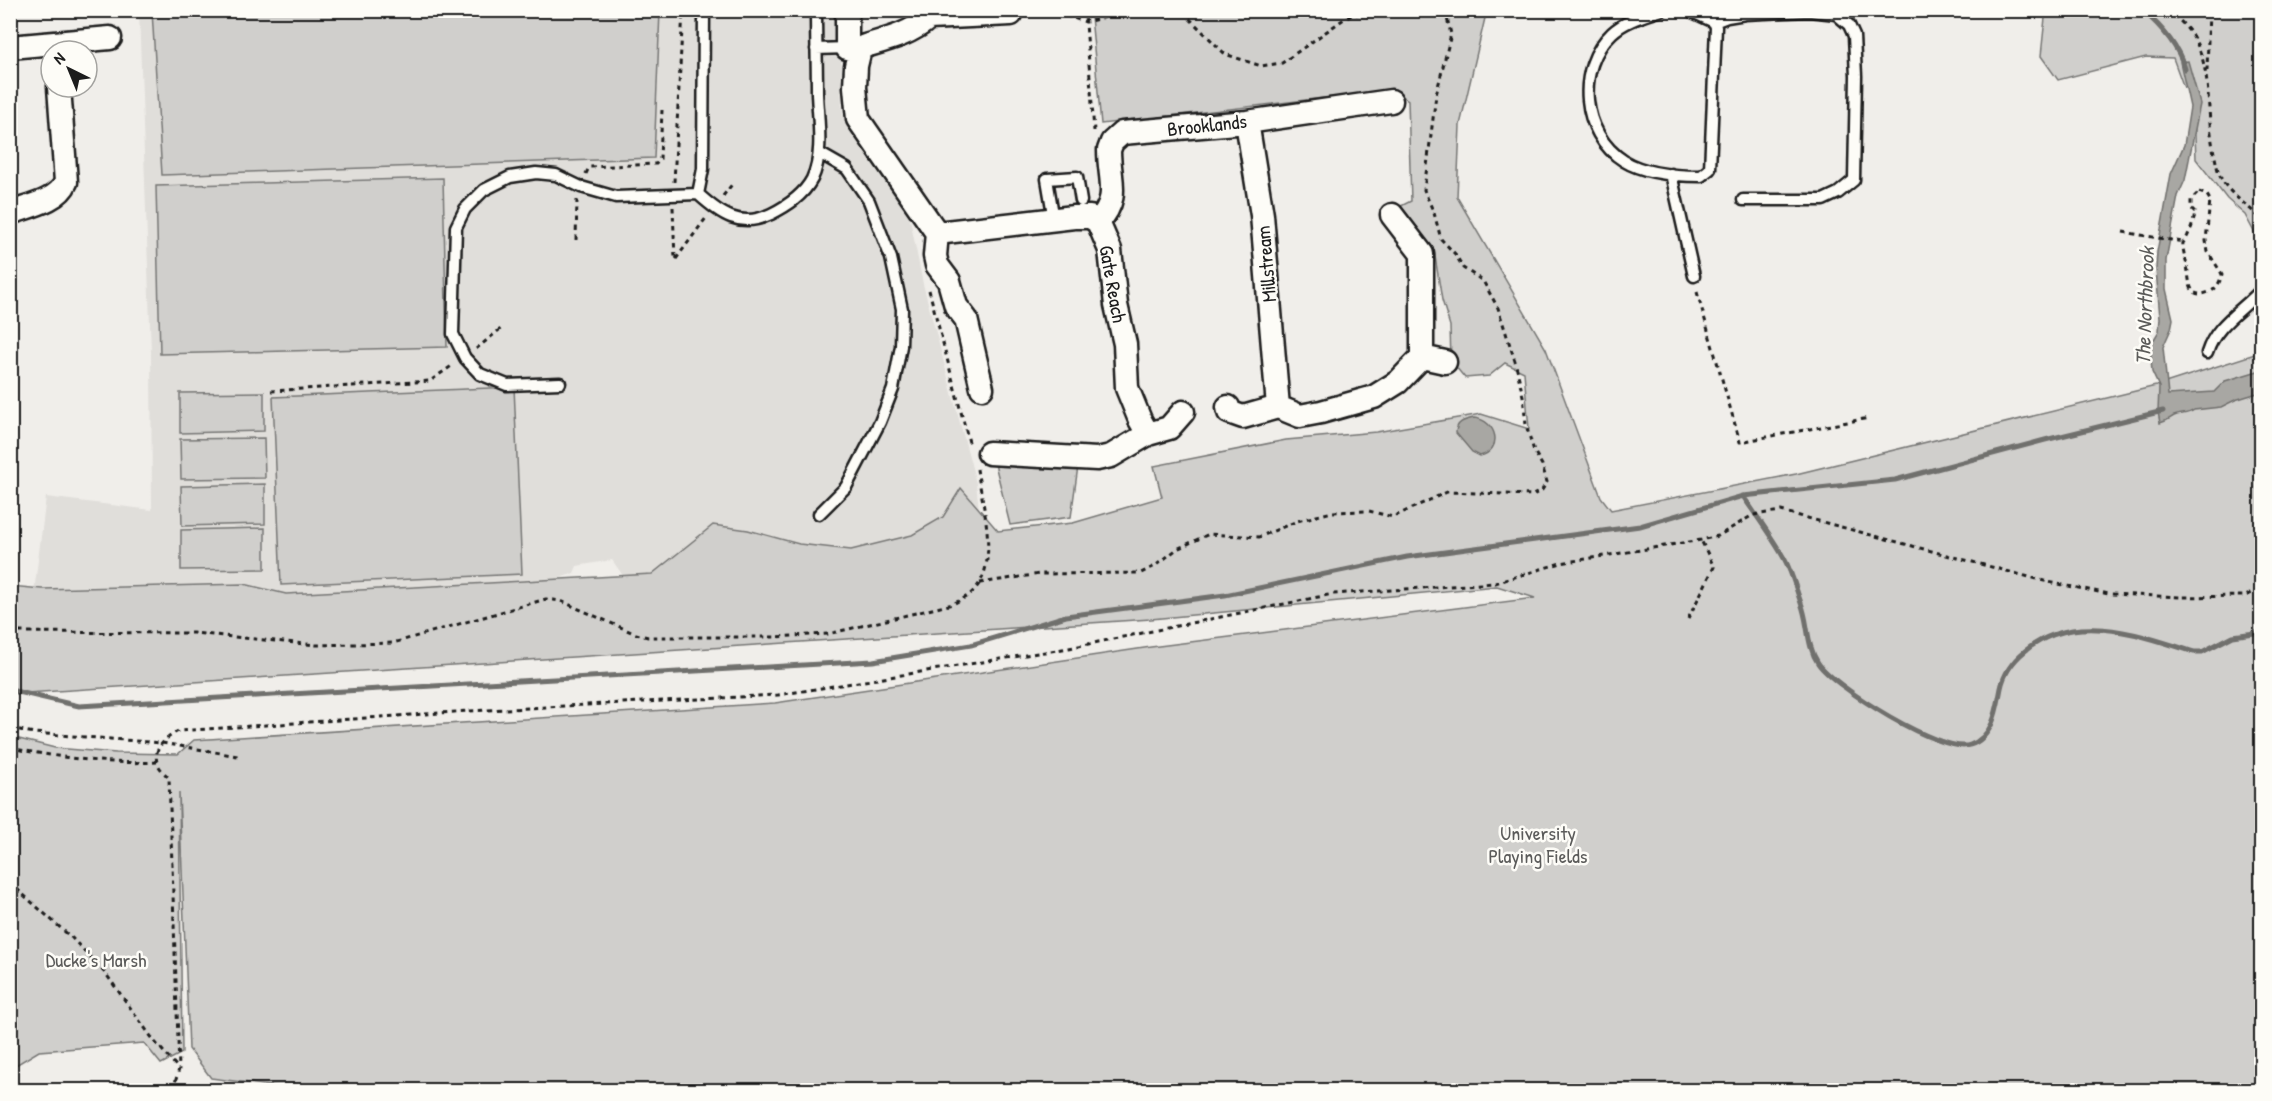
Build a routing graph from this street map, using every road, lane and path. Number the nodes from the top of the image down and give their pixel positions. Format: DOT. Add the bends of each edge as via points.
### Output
graph roads {
  1 [pos="683,10"];
  2 [pos="704,10"];
  3 [pos="816,10"];
  4 [pos="847,10"];
  5 [pos="1085,10"];
  6 [pos="1133,10"];
  7 [pos="1174,10"];
  8 [pos="1374,10"];
  9 [pos="1662,10"];
  10 [pos="1688,10"];
  11 [pos="2166,10"];
  12 [pos="2209,10"];
  13 [pos="928,14"];
  14 [pos="1011,14"];
  15 [pos="1086,22"];
  16 [pos="1714,22"];
  17 [pos="110,39"];
  18 [pos="99,41"];
  19 [pos="10,47"];
  20 [pos="39,47"];
  21 [pos="816,49"];
  22 [pos="854,49"];
  23 [pos="2206,76"];
  24 [pos="60,99"];
  25 [pos="1391,101"];
  26 [pos="662,110"];
  27 [pos="1247,122"];
  28 [pos="1096,138"];
  29 [pos="819,153"];
  30 [pos="1671,174"];
  31 [pos="733,183"];
  32 [pos="581,188"];
  33 [pos="673,194"];
  34 [pos="698,194"];
  35 [pos="1743,200"];
  36 [pos="1081,201"];
  37 [pos="714,208"];
  38 [pos="10,213"];
  39 [pos="1392,215"];
  40 [pos="1054,220"];
  41 [pos="2262,220"];
  42 [pos="1098,222"];
  43 [pos="2123,232"];
  44 [pos="937,233"];
  45 [pos="576,240"];
  46 [pos="2181,242"];
  47 [pos="1694,276"];
  48 [pos="927,283"];
  49 [pos="2262,289"];
  50 [pos="1697,292"];
  51 [pos="502,327"];
  52 [pos="2207,353"];
  53 [pos="1422,357"];
  54 [pos="465,358"];
  55 [pos="1445,362"];
  56 [pos="560,383"];
  57 [pos="982,388"];
  58 [pos="271,391"];
  59 [pos="1228,407"];
  60 [pos="1278,407"];
  61 [pos="1184,412"];
  62 [pos="1869,418"];
  63 [pos="1148,434"];
  64 [pos="979,455"];
  65 [pos="819,514"];
  66 [pos="1701,540"];
  67 [pos="2262,589"];
  68 [pos="1688,619"];
  69 [pos="10,632"];
  70 [pos="10,728"];
  71 [pos="162,743"];
  72 [pos="10,748"];
  73 [pos="238,756"];
  74 [pos="157,762"];
  75 [pos="10,883"];
  76 [pos="179,1069"];
  77 [pos="173,1090"];
  1 -- 33 [label="path"];
  2 -- 34 [label="lane" via="703,169"];
  3 -- 21 [label="lane"];
  4 -- 22 [label="street"];
  5 -- 15 [label="path"];
  6 -- 15 [label="path"];
  7 -- 8 [label="path" via="1186,15 1225,54 1260,66 1282,63 1344,19"];
  9 -- 30 [label="lane" via="1621,25 1600,47 1587,83 1593,123 1613,153 1634,166"];
  10 -- 16 [label="lane"];
  11 -- 23 [label="path" via="2187,26 2195,39"];
  12 -- 23 [label="path"];
  13 -- 14 [label="street"];
  13 -- 22 [label="street" via="905,34"];
  14 -- 15 [label="path" via="1060,14"];
  15 -- 28 [label="path"];
  16 -- 30 [label="lane" via="1710,169 1701,176"];
  16 -- 35 [label="lane" via="1745,14 1809,11 1836,14 1849,25 1854,36 1854,180 1823,200"];
  17 -- 18 [label="street"];
  19 -- 20 [label="street"];
  21 -- 22 [label="lane"];
  21 -- 29 [label="lane"];
  22 -- 44 [label="street" via="858,119"];
  23 -- 41 [label="path" via="2210,134 2219,175 2229,190"];
  24 -- 38 [label="street" via="66,182 51,197"];
  25 -- 27 [label="street, Brooklands"];
  26 -- 32 [label="path" via="660,159 656,164 589,167"];
  27 -- 42 [label="street, Brooklands" via="1122,133 1109,150 1113,200"];
  27 -- 60 [label="street, Millstream" via="1262,216"];
  29 -- 37 [label="lane" via="812,180 792,203 752,220 736,220"];
  29 -- 65 [label="lane" via="847,169 869,201 891,258 902,309 901,346 893,389 880,422 846,487"];
  30 -- 47 [label="lane"];
  31 -- 37 [label="path"];
  32 -- 33 [label="lane" via="616,197"];
  32 -- 45 [label="path" via="577,196"];
  32 -- 54 [label="lane" via="556,175 510,177 484,190 465,209 456,227 453,334"];
  33 -- 34 [label="lane"];
  33 -- 37 [label="path" via="675,260"];
  34 -- 37 [label="lane"];
  36 -- 40 [label="lane" via="1077,177 1047,179"];
  39 -- 53 [label="street" via="1422,255"];
  40 -- 42 [label="street, Gate Reach" via="1090,217"];
  40 -- 44 [label="street, Gate Reach"];
  42 -- 63 [label="street, Gate Reach" via="1110,250 1125,344 1127,388"];
  43 -- 46 [label="path"];
  44 -- 57 [label="street" via="937,265 949,281 956,306 966,319"];
  46 -- 46 [label="path" via="2194,224 2191,200 2199,192 2207,195 2211,205 2208,252 2222,274 2215,289 2199,294 2192,291"];
  48 -- 64 [label="path"];
  49 -- 52 [label="lane" via="2225,322 2211,340"];
  50 -- 62 [label="path" via="1740,442"];
  51 -- 54 [label="path"];
  53 -- 55 [label="street"];
  53 -- 60 [label="street" via="1398,382 1374,397 1300,416"];
  54 -- 56 [label="lane" via="480,374 507,385"];
  54 -- 58 [label="path" via="430,381"];
  59 -- 60 [label="street" via="1229,412 1243,417"];
  61 -- 63 [label="street" via="1169,428"];
  63 -- 64 [label="street" via="1111,456 1097,459"];
  64 -- 69 [label="path" via="988,553 986,569 976,589 953,604 828,634 648,637 561,601 546,599 393,643 316,645 193,633"];
  66 -- 67 [label="path" via="1718,536 1753,515 1781,511 2048,582 2109,594 2245,596"];
  66 -- 68 [label="path" via="1714,567"];
  66 -- 71 [label="path" via="1561,562 1495,583 1333,594 1069,648 778,695 178,731"];
  70 -- 71 [label="path"];
  71 -- 73 [label="path"];
  71 -- 74 [label="path"];
  72 -- 74 [label="path" via="46,755"];
  74 -- 76 [label="path" via="169,778"];
  75 -- 76 [label="path" via="106,974"];
  76 -- 77 [label="path"];
}
